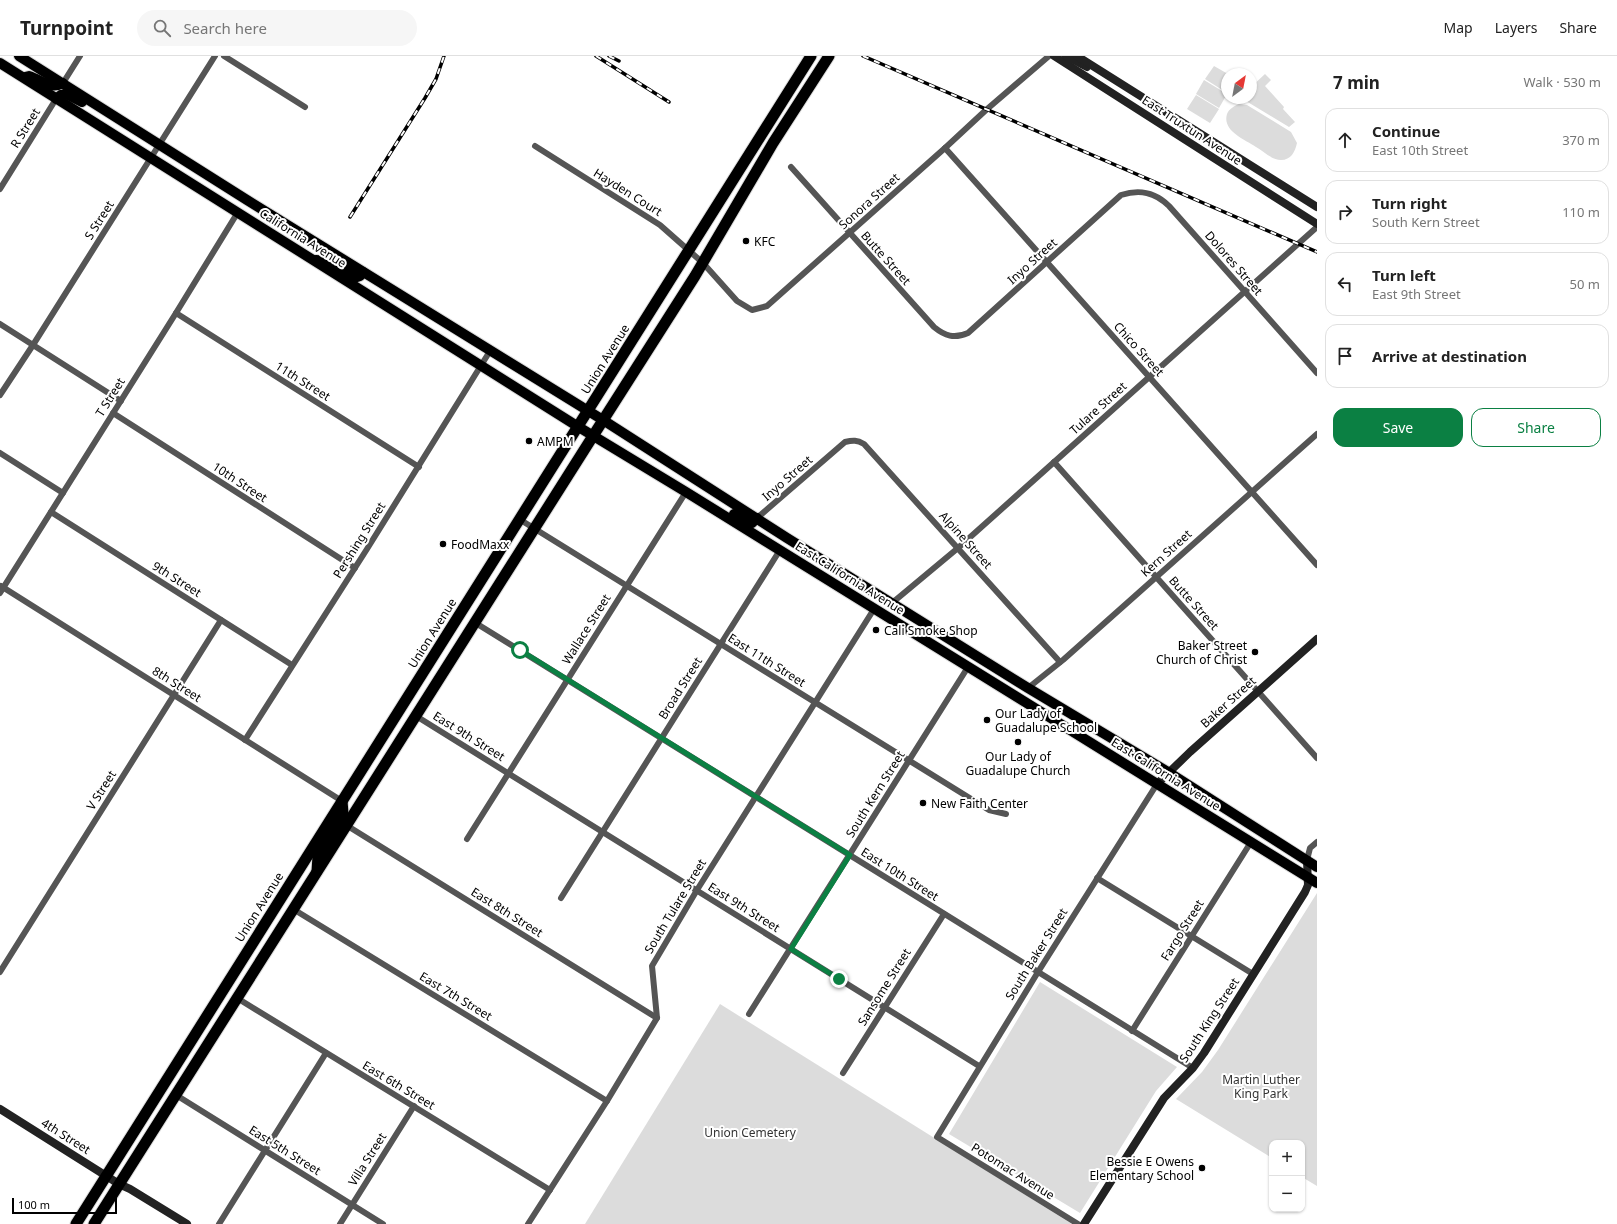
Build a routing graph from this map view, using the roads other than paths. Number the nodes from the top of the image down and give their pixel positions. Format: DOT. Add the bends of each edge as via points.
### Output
graph roads {
  1 [pos="19,56"];
  2 [pos="80,56"];
  3 [pos="215,56"];
  4 [pos="224,56"];
  5 [pos="811,56"];
  6 [pos="829,56"];
  7 [pos="1049,56"];
  8 [pos="1054,56"];
  9 [pos="1066,56"];
  10 [pos="1077,56"];
  11 [pos="0,63"];
  12 [pos="1105,74"];
  13 [pos="24,78"];
  14 [pos="63,83"];
  15 [pos="56,99"];
  16 [pos="97,105"];
  17 [pos="305,107"];
  18 [pos="1195,130"];
  19 [pos="1187,141"];
  20 [pos="159,143"];
  21 [pos="535,146"];
  22 [pos="945,148"];
  23 [pos="151,157"];
  24 [pos="791,167"];
  25 [pos="0,189"];
  26 [pos="1121,195"];
  27 [pos="1317,206"];
  28 [pos="238,212"];
  29 [pos="276,218"];
  30 [pos="1317,226"];
  31 [pos="850,233"];
  32 [pos="689,250"];
  33 [pos="314,260"];
  34 [pos="703,263"];
  35 [pos="1047,263"];
  36 [pos="363,272"];
  37 [pos="1245,292"];
  38 [pos="176,313"];
  39 [pos="0,324"];
  40 [pos="954,337"];
  41 [pos="33,345"];
  42 [pos="490,351"];
  43 [pos="481,366"];
  44 [pos="1317,373"];
  45 [pos="1149,377"];
  46 [pos="0,395"];
  47 [pos="121,400"];
  48 [pos="587,411"];
  49 [pos="113,413"];
  50 [pos="603,420"];
  51 [pos="577,426"];
  52 [pos="1317,434"];
  53 [pos="592,436"];
  54 [pos="851,440"];
  55 [pos="0,453"];
  56 [pos="1054,462"];
  57 [pos="419,467"];
  58 [pos="686,492"];
  59 [pos="1252,492"];
  60 [pos="63,493"];
  61 [pos="708,506"];
  62 [pos="51,512"];
  63 [pos="757,518"];
  64 [pos="519,519"];
  65 [pos="534,528"];
  66 [pos="958,548"];
  67 [pos="780,550"];
  68 [pos="831,565"];
  69 [pos="1317,565"];
  70 [pos="355,568"];
  71 [pos="1156,577"];
  72 [pos="626,586"];
  73 [pos="839,587"];
  74 [pos="1,588"];
  75 [pos="892,603"];
  76 [pos="874,609"];
  77 [pos="222,620"];
  78 [pos="474,622"];
  79 [pos="1317,639"];
  80 [pos="721,644"];
  81 [pos="1060,662"];
  82 [pos="292,664"];
  83 [pos="968,667"];
  84 [pos="567,680"];
  85 [pos="1017,681"];
  86 [pos="1028,688"];
  87 [pos="1258,692"];
  88 [pos="174,695"];
  89 [pos="815,702"];
  90 [pos="416,716"];
  91 [pos="661,738"];
  92 [pos="245,740"];
  93 [pos="1317,758"];
  94 [pos="909,761"];
  95 [pos="1168,772"];
  96 [pos="508,774"];
  97 [pos="1157,784"];
  98 [pos="755,797"];
  99 [pos="342,800"];
  100 [pos="1006,814"];
  101 [pos="346,825"];
  102 [pos="602,832"];
  103 [pos="467,839"];
  104 [pos="1251,842"];
  105 [pos="1317,842"];
  106 [pos="850,855"];
  107 [pos="1307,860"];
  108 [pos="1317,866"];
  109 [pos="317,871"];
  110 [pos="1308,877"];
  111 [pos="1097,878"];
  112 [pos="1317,883"];
  113 [pos="696,890"];
  114 [pos="561,898"];
  115 [pos="293,909"];
  116 [pos="944,914"];
  117 [pos="1191,936"];
  118 [pos="791,949"];
  119 [pos="0,972"];
  120 [pos="1038,972"];
  121 [pos="1253,974"];
  122 [pos="237,998"];
  123 [pos="885,1007"];
  124 [pos="749,1014"];
  125 [pos="657,1018"];
  126 [pos="1132,1030"];
  127 [pos="326,1053"];
  128 [pos="979,1066"];
  129 [pos="1193,1068"];
  130 [pos="844,1073"];
  131 [pos="176,1095"];
  132 [pos="607,1101"];
  133 [pos="414,1106"];
  134 [pos="0,1109"];
  135 [pos="936,1137"];
  136 [pos="265,1151"];
  137 [pos="106,1175"];
  138 [pos="119,1184"];
  139 [pos="550,1190"];
  140 [pos="352,1205"];
  141 [pos="76,1224"];
  142 [pos="94,1224"];
  143 [pos="187,1224"];
  144 [pos="219,1224"];
  145 [pos="340,1224"];
  146 [pos="383,1224"];
  147 [pos="528,1224"];
  148 [pos="1078,1224"];
  149 [pos="1084,1224"];
  1 -- 14 [label="main road, California Avenue"];
  2 -- 14 [label="street"];
  3 -- 20 [label="street, S Street"];
  4 -- 17 [label="street"];
  5 -- 32 [label="highway, Union Avenue"];
  6 -- 34 [label="highway" via="773,143"];
  7 -- 22 [label="street, Sonora Street"];
  8 -- 19 [label="street, East Truxtun Avenue"];
  9 -- 12 [label="street" via="1082,66"];
  10 -- 12 [label="street, East Truxtun Avenue"];
  11 -- 13 [label="main road, California Avenue"];
  12 -- 18 [label="street, East Truxtun Avenue"];
  13 -- 14 [label="main road" via="29,76 56,86"];
  13 -- 15 [label="main road, California Avenue"];
  14 -- 16 [label="main road, California Avenue"];
  15 -- 16 [label="main road" via="66,94 81,102"];
  15 -- 23 [label="main road, California Avenue"];
  15 -- 25 [label="street, R Street"];
  16 -- 20 [label="main road, California Avenue"];
  18 -- 19 [label="street"];
  18 -- 27 [label="street, East Truxtun Avenue"];
  19 -- 30 [label="street, East Truxtun Avenue"];
  20 -- 23 [label="street, S Street"];
  20 -- 29 [label="main road, California Avenue"];
  21 -- 32 [label="street, Hayden Court" via="660,225"];
  22 -- 31 [label="street, Sonora Street"];
  22 -- 35 [label="street, Chico Street"];
  23 -- 28 [label="main road, California Avenue"];
  23 -- 41 [label="street, S Street"];
  24 -- 31 [label="street, Butte Street"];
  26 -- 35 [label="street, Inyo Street"];
  26 -- 37 [label="street, Dolores Street" via="1143,191 1164,201"];
  28 -- 29 [label="main road" via="245,207 265,217"];
  28 -- 33 [label="main road, California Avenue"];
  28 -- 38 [label="street, T Street"];
  29 -- 36 [label="main road, California Avenue"];
  30 -- 37 [label="street, Tulare Street"];
  31 -- 34 [label="street, Sonora Street" via="767,306 752,310 737,301"];
  31 -- 40 [label="street, Butte Street" via="934,327"];
  32 -- 34 [label="street, Hayden Court"];
  32 -- 48 [label="highway, Union Avenue"];
  33 -- 36 [label="main road" via="328,261 357,276"];
  33 -- 43 [label="main road, California Avenue"];
  34 -- 50 [label="highway"];
  35 -- 40 [label="street, Inyo Street" via="968,333"];
  35 -- 45 [label="street, Chico Street"];
  36 -- 42 [label="main road, California Avenue"];
  37 -- 44 [label="street, Dolores Street"];
  37 -- 45 [label="street, Tulare Street"];
  38 -- 47 [label="street, T Street"];
  38 -- 57 [label="street, 11th Street"];
  39 -- 41 [label="street"];
  41 -- 46 [label="street, S Street"];
  41 -- 47 [label="street"];
  42 -- 43 [label="street, Pershing Street"];
  42 -- 48 [label="main road, California Avenue"];
  43 -- 51 [label="main road, California Avenue"];
  43 -- 57 [label="street, Pershing Street"];
  45 -- 56 [label="street, Tulare Street"];
  45 -- 59 [label="street, Chico Street"];
  47 -- 49 [label="street, T Street"];
  48 -- 50 [label="main road, California Avenue"];
  48 -- 51 [label="highway, Union Avenue"];
  49 -- 60 [label="street, T Street"];
  49 -- 70 [label="street, 10th Street"];
  50 -- 53 [label="highway"];
  50 -- 63 [label="main road, East California Avenue"];
  51 -- 53 [label="main road, California Avenue"];
  51 -- 64 [label="highway, Union Avenue"];
  52 -- 59 [label="street, Kern Street"];
  53 -- 58 [label="main road, East California Avenue"];
  53 -- 65 [label="highway"];
  54 -- 63 [label="street, Inyo Street" via="839,447"];
  54 -- 66 [label="street, Alpine Street" via="864,444"];
  55 -- 60 [label="street"];
  56 -- 66 [label="street, Tulare Street"];
  56 -- 71 [label="street, Butte Street"];
  57 -- 70 [label="street, Pershing Street"];
  58 -- 61 [label="main road, East California Avenue"];
  58 -- 72 [label="street, Wallace Street"];
  59 -- 69 [label="street, Chico Street"];
  59 -- 71 [label="street, Kern Street"];
  60 -- 62 [label="street, T Street"];
  61 -- 63 [label="main road" via="721,505 752,523"];
  61 -- 67 [label="main road, East California Avenue"];
  62 -- 74 [label="street, T Street"];
  62 -- 77 [label="street, 9th Street"];
  63 -- 68 [label="main road, East California Avenue"];
  64 -- 65 [label="street, East 11th Street"];
  64 -- 99 [label="highway, Union Avenue"];
  65 -- 72 [label="street, East 11th Street"];
  65 -- 78 [label="highway"];
  66 -- 75 [label="street, Tulare Street"];
  66 -- 81 [label="street, Alpine Street"];
  67 -- 68 [label="main road" via="788,548"];
  67 -- 73 [label="main road, East California Avenue"];
  67 -- 80 [label="street, Broad Street"];
  68 -- 75 [label="main road, East California Avenue"];
  70 -- 82 [label="street, Pershing Street"];
  71 -- 81 [label="street, Kern Street"];
  71 -- 87 [label="street, Butte Street"];
  72 -- 80 [label="street, East 11th Street"];
  72 -- 84 [label="street, Wallace Street"];
  73 -- 75 [label="main road" via="883,605"];
  73 -- 76 [label="main road, East California Avenue"];
  74 -- 88 [label="street, 8th Street"];
  75 -- 85 [label="main road, East California Avenue"];
  76 -- 83 [label="main road, East California Avenue"];
  76 -- 89 [label="street, South Tulare Street"];
  77 -- 82 [label="street, 9th Street"];
  77 -- 88 [label="street, V Street"];
  78 -- 84 [label="street, East 10th Street"];
  78 -- 90 [label="highway"];
  79 -- 87 [label="street, Baker Street"];
  80 -- 89 [label="street, East 11th Street"];
  80 -- 91 [label="street, Broad Street"];
  81 -- 86 [label="street, Kern Street"];
  82 -- 92 [label="street, Pershing Street"];
  83 -- 85 [label="main road" via="974,664 981,666"];
  83 -- 94 [label="street, South Kern Street"];
  83 -- 97 [label="main road, East California Avenue"];
  84 -- 91 [label="street, East 10th Street"];
  84 -- 96 [label="street, Wallace Street"];
  85 -- 86 [label="main road, East California Avenue"];
  86 -- 95 [label="main road, East California Avenue"];
  87 -- 93 [label="street, Butte Street"];
  87 -- 95 [label="street, Baker Street"];
  88 -- 92 [label="street, 8th Street"];
  88 -- 119 [label="street, V Street"];
  89 -- 94 [label="street, East 11th Street"];
  89 -- 98 [label="street, South Tulare Street"];
  90 -- 96 [label="street, East 9th Street"];
  90 -- 101 [label="highway"];
  91 -- 98 [label="street, East 10th Street"];
  91 -- 102 [label="street, Broad Street"];
  92 -- 99 [label="street, 8th Street"];
  94 -- 100 [label="street, East 11th Street" via="989,810"];
  94 -- 106 [label="street, South Kern Street"];
  95 -- 97 [label="street, Baker Street"];
  95 -- 107 [label="main road, East California Avenue"];
  96 -- 102 [label="street, East 9th Street"];
  96 -- 103 [label="street, Wallace Street"];
  97 -- 104 [label="main road, East California Avenue"];
  97 -- 111 [label="street, South Baker Street"];
  98 -- 106 [label="street, East 10th Street"];
  98 -- 113 [label="street, South Tulare Street"];
  99 -- 109 [label="highway" via="343,813 318,856"];
  99 -- 137 [label="highway, Union Avenue"];
  101 -- 109 [label="highway"];
  101 -- 125 [label="street, East 8th Street"];
  102 -- 113 [label="street, East 9th Street"];
  102 -- 114 [label="street, Broad Street"];
  104 -- 110 [label="main road, East California Avenue"];
  104 -- 117 [label="street, Fargo Street"];
  105 -- 107 [label="street" via="1310,848"];
  106 -- 116 [label="street, East 10th Street"];
  106 -- 118 [label="street, South Kern Street"];
  107 -- 108 [label="main road, East California Avenue"];
  107 -- 110 [label="street, South King Street"];
  109 -- 115 [label="highway"];
  110 -- 112 [label="main road, East California Avenue"];
  110 -- 121 [label="street, South King Street" via="1305,892"];
  111 -- 117 [label="street"];
  111 -- 120 [label="street, South Baker Street"];
  113 -- 118 [label="street, East 9th Street"];
  113 -- 125 [label="street, South Tulare Street" via="652,966"];
  115 -- 122 [label="highway"];
  115 -- 132 [label="street, East 7th Street"];
  116 -- 120 [label="street, East 10th Street"];
  116 -- 123 [label="street, Sansome Street"];
  117 -- 121 [label="street"];
  117 -- 126 [label="street, Fargo Street"];
  118 -- 123 [label="street, East 9th Street"];
  118 -- 124 [label="street, South Kern Street"];
  120 -- 126 [label="street, East 10th Street"];
  120 -- 128 [label="street, South Baker Street"];
  121 -- 129 [label="street, South King Street"];
  122 -- 127 [label="street, East 6th Street"];
  122 -- 131 [label="highway"];
  123 -- 128 [label="street, East 9th Street"];
  123 -- 130 [label="street, Sansome Street"];
  125 -- 132 [label="street"];
  126 -- 129 [label="street, East 10th Street"];
  127 -- 133 [label="street, East 6th Street"];
  127 -- 136 [label="street"];
  128 -- 135 [label="street, South Baker Street"];
  129 -- 149 [label="street, South King Street" via="1164,1098"];
  131 -- 136 [label="street, East 5th Street"];
  131 -- 138 [label="highway"];
  132 -- 139 [label="street"];
  133 -- 139 [label="street, East 6th Street"];
  133 -- 140 [label="street, Villa Street"];
  134 -- 137 [label="street, 4th Street"];
  135 -- 148 [label="street, Potomac Avenue"];
  136 -- 140 [label="street, East 5th Street"];
  136 -- 144 [label="street"];
  137 -- 138 [label="street, 4th Street"];
  137 -- 141 [label="highway, Union Avenue"];
  138 -- 142 [label="highway"];
  138 -- 143 [label="street, 4th Street"];
  139 -- 147 [label="street"];
  140 -- 145 [label="street, Villa Street"];
  140 -- 146 [label="street, East 5th Street"];
}
